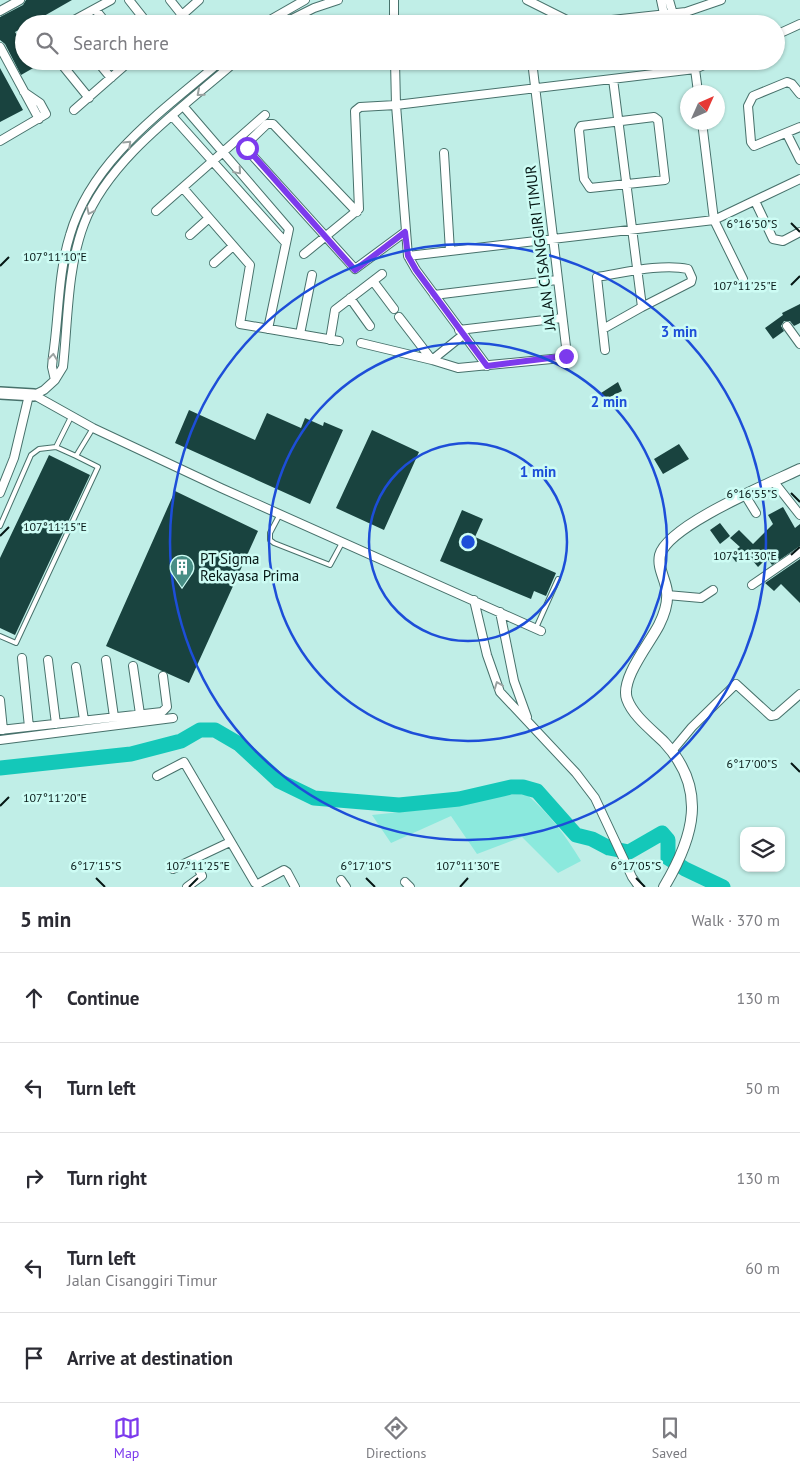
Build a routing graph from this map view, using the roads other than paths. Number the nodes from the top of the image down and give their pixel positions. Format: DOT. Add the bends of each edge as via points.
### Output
graph roads {
  1 [pos="20,0"];
  2 [pos="111,0"];
  3 [pos="129,0"];
  4 [pos="170,0"];
  5 [pos="199,0"];
  6 [pos="302,0"];
  7 [pos="338,0"];
  8 [pos="394,0"];
  9 [pos="527,0"];
  10 [pos="661,0"];
  11 [pos="669,0"];
  12 [pos="721,0"];
  13 [pos="286,4"];
  14 [pos="95,9"];
  15 [pos="0,11"];
  16 [pos="664,14"];
  17 [pos="673,14"];
  18 [pos="84,15"];
  19 [pos="100,15"];
  20 [pos="141,15"];
  21 [pos="182,15"];
  22 [pos="273,15"];
  23 [pos="300,15"];
  24 [pos="394,15"];
  25 [pos="556,15"];
  26 [pos="655,15"];
  27 [pos="800,24"];
  28 [pos="785,30"];
  29 [pos="0,47"];
  30 [pos="66,70"];
  31 [pos="104,70"];
  32 [pos="120,70"];
  33 [pos="210,70"];
  34 [pos="226,70"];
  35 [pos="395,70"];
  36 [pos="533,70"];
  37 [pos="687,70"];
  38 [pos="695,70"];
  39 [pos="111,78"];
  40 [pos="613,79"];
  41 [pos="697,85"];
  42 [pos="535,87"];
  43 [pos="800,94"];
  44 [pos="89,98"];
  45 [pos="396,104"];
  46 [pos="184,107"];
  47 [pos="74,110"];
  48 [pos="264,115"];
  49 [pos="173,117"];
  50 [pos="617,120"];
  51 [pos="800,127"];
  52 [pos="703,130"];
  53 [pos="787,134"];
  54 [pos="0,140"];
  55 [pos="223,153"];
  56 [pos="444,153"];
  57 [pos="800,160"];
  58 [pos="212,162"];
  59 [pos="108,164"];
  60 [pos="116,170"];
  61 [pos="800,179"];
  62 [pos="626,186"];
  63 [pos="183,188"];
  64 [pos="755,201"];
  65 [pos="156,211"];
  66 [pos="357,212"];
  67 [pos="209,218"];
  68 [pos="714,220"];
  69 [pos="631,228"];
  70 [pos="405,232"];
  71 [pos="800,232"];
  72 [pos="190,236"];
  73 [pos="326,236"];
  74 [pos="553,238"];
  75 [pos="284,242"];
  76 [pos="234,246"];
  77 [pos="450,250"];
  78 [pos="304,254"];
  79 [pos="408,256"];
  80 [pos="214,263"];
  81 [pos="636,271"];
  82 [pos="382,274"];
  83 [pos="312,275"];
  84 [pos="743,279"];
  85 [pos="557,280"];
  86 [pos="373,281"];
  87 [pos="434,295"];
  88 [pos="350,298"];
  89 [pos="642,308"];
  90 [pos="394,309"];
  91 [pos="399,317"];
  92 [pos="562,318"];
  93 [pos="370,326"];
  94 [pos="787,326"];
  95 [pos="268,329"];
  96 [pos="602,329"];
  97 [pos="461,332"];
  98 [pos="300,334"];
  99 [pos="330,340"];
  100 [pos="339,341"];
  101 [pos="361,343"];
  102 [pos="800,344"];
  103 [pos="605,350"];
  104 [pos="432,360"];
  105 [pos="487,366"];
  106 [pos="55,380"];
  107 [pos="0,393"];
  108 [pos="32,395"];
  109 [pos="71,417"];
  110 [pos="92,428"];
  111 [pos="56,447"];
  112 [pos="76,456"];
  113 [pos="800,469"];
  114 [pos="774,482"];
  115 [pos="0,493"];
  116 [pos="745,495"];
  117 [pos="756,513"];
  118 [pos="280,514"];
  119 [pos="800,515"];
  120 [pos="0,526"];
  121 [pos="343,541"];
  122 [pos="800,552"];
  123 [pos="558,580"];
  124 [pos="752,585"];
  125 [pos="713,590"];
  126 [pos="667,595"];
  127 [pos="474,600"];
  128 [pos="500,612"];
  129 [pos="539,630"];
  130 [pos="0,636"];
  131 [pos="22,658"];
  132 [pos="48,660"];
  133 [pos="106,660"];
  134 [pos="133,666"];
  135 [pos="76,667"];
  136 [pos="163,676"];
  137 [pos="800,694"];
  138 [pos="0,700"];
  139 [pos="140,714"];
  140 [pos="114,717"];
  141 [pos="173,718"];
  142 [pos="84,720"];
  143 [pos="529,722"];
  144 [pos="56,724"];
  145 [pos="29,727"];
  146 [pos="1,729"];
  147 [pos="0,740"];
  148 [pos="672,751"];
  149 [pos="157,776"];
  150 [pos="230,842"];
  151 [pos="194,859"];
  152 [pos="174,869"];
  153 [pos="341,880"];
  154 [pos="187,887"];
  155 [pos="295,887"];
  156 [pos="346,887"];
  157 [pos="639,887"];
  158 [pos="664,887"];
  1 -- 15 [label="street"];
  2 -- 14 [label="street"];
  3 -- 20 [label="street"];
  4 -- 21 [label="street"];
  5 -- 21 [label="street"];
  6 -- 13 [label="street"];
  7 -- 23 [label="street"];
  8 -- 24 [label="street"];
  9 -- 25 [label="street"];
  10 -- 16 [label="street"];
  11 -- 17 [label="street"];
  12 -- 17 [label="street"];
  13 -- 22 [label="street"];
  14 -- 18 [label="street"];
  14 -- 19 [label="street"];
  16 -- 17 [label="street"];
  16 -- 26 [label="street"];
  27 -- 28 [label="street"];
  29 -- 54 [label="street" via="24,92 46,114"];
  30 -- 44 [label="street"];
  31 -- 39 [label="street"];
  32 -- 39 [label="street"];
  59 -- 33 [label="street, one-way"];
  34 -- 46 [label="street, one-way"];
  35 -- 45 [label="street"];
  36 -- 42 [label="street, JALAN CISANGGIRI TIMUR"];
  37 -- 40 [label="street"];
  38 -- 41 [label="street"];
  39 -- 44 [label="street"];
  40 -- 42 [label="street"];
  40 -- 50 [label="street"];
  42 -- 45 [label="street"];
  42 -- 74 [label="street, JALAN CISANGGIRI TIMUR"];
  43 -- 53 [label="street" via="787,82 756,94 748,102 754,146"];
  44 -- 47 [label="street"];
  45 -- 66 [label="street" via="360,107 354,113 360,205"];
  45 -- 70 [label="street"];
  46 -- 49 [label="street"];
  46 -- 55 [label="street"];
  48 -- 55 [label="street"];
  49 -- 58 [label="street"];
  49 -- 60 [label="street"];
  50 -- 62 [label="street"];
  50 -- 62 [label="street" via="581,126 584,179 590,188"];
  50 -- 62 [label="street" via="657,118 664,168 663,181"];
  51 -- 53 [label="street"];
  52 -- 68 [label="street"];
  53 -- 57 [label="street"];
  55 -- 58 [label="street"];
  55 -- 75 [label="street, one-way" via="288,229"];
  56 -- 77 [label="street"];
  58 -- 63 [label="street"];
  58 -- 75 [label="street"];
  59 -- 60 [label="street"];
  106 -- 59 [label="street, one-way" via="53,356 69,236 86,195"];
  60 -- 106 [label="street, one-way" via="84,224 78,246 63,368"];
  61 -- 64 [label="street"];
  62 -- 69 [label="street"];
  63 -- 65 [label="street"];
  63 -- 67 [label="street"];
  64 -- 68 [label="street"];
  64 -- 71 [label="street" via="773,239 783,241"];
  66 -- 73 [label="street"];
  66 -- 73 [label="street" via="273,124 267,124 246,144 247,148"];
  67 -- 72 [label="street"];
  67 -- 76 [label="street"];
  68 -- 69 [label="street"];
  68 -- 84 [label="street"];
  69 -- 74 [label="street"];
  69 -- 81 [label="street"];
  70 -- 73 [label="street" via="355,270"];
  70 -- 79 [label="street"];
  73 -- 78 [label="street"];
  74 -- 77 [label="street"];
  74 -- 85 [label="street, JALAN CISANGGIRI TIMUR"];
  75 -- 95 [label="street"];
  76 -- 80 [label="street"];
  76 -- 95 [label="street" via="250,265 240,324"];
  77 -- 79 [label="street"];
  79 -- 87 [label="street"];
  81 -- 89 [label="street"];
  81 -- 89 [label="street" via="676,267 688,269 692,274 691,282"];
  81 -- 96 [label="street" via="597,276"];
  82 -- 86 [label="street"];
  83 -- 98 [label="street"];
  85 -- 87 [label="street"];
  85 -- 92 [label="street, JALAN CISANGGIRI TIMUR"];
  86 -- 88 [label="street"];
  86 -- 90 [label="street"];
  87 -- 97 [label="street"];
  88 -- 93 [label="street"];
  88 -- 99 [label="street" via="334,310"];
  89 -- 96 [label="street"];
  91 -- 104 [label="street"];
  92 -- 97 [label="street"];
  92 -- 105 [label="street, JALAN CISANGGIRI TIMUR" via="566,357"];
  94 -- 102 [label="street"];
  95 -- 98 [label="street"];
  96 -- 103 [label="street"];
  97 -- 104 [label="street"];
  97 -- 105 [label="street"];
  98 -- 99 [label="street"];
  99 -- 100 [label="street"];
  101 -- 104 [label="street"];
  104 -- 105 [label="street" via="458,368"];
  106 -- 108 [label="street"];
  107 -- 108 [label="main road"];
  108 -- 109 [label="street"];
  108 -- 115 [label="street"];
  109 -- 110 [label="street"];
  109 -- 111 [label="lane"];
  110 -- 112 [label="lane"];
  110 -- 118 [label="street"];
  111 -- 112 [label="lane"];
  111 -- 120 [label="lane" via="39,449 32,455"];
  112 -- 130 [label="lane" via="98,467 16,643"];
  113 -- 114 [label="street"];
  114 -- 116 [label="street"];
  114 -- 119 [label="street"];
  116 -- 117 [label="street"];
  116 -- 126 [label="street" via="688,526 666,545 660,560"];
  118 -- 121 [label="street"];
  118 -- 121 [label="lane" via="270,533 270,540 274,543 330,565"];
  121 -- 127 [label="street"];
  122 -- 124 [label="street"];
  123 -- 129 [label="lane"];
  125 -- 126 [label="street" via="701,598"];
  126 -- 148 [label="street" via="660,622 629,676 626,692 633,709"];
  127 -- 128 [label="street"];
  143 -- 127 [label="street, one-way" via="500,692"];
  128 -- 129 [label="street"];
  128 -- 143 [label="street" via="514,682"];
  131 -- 145 [label="street"];
  132 -- 144 [label="street"];
  133 -- 140 [label="street"];
  134 -- 139 [label="street"];
  135 -- 142 [label="street"];
  136 -- 139 [label="street" via="166,710"];
  137 -- 148 [label="street" via="771,716 736,684"];
  138 -- 146 [label="street"];
  139 -- 140 [label="street"];
  140 -- 142 [label="street"];
  141 -- 147 [label="street"];
  142 -- 144 [label="street"];
  143 -- 157 [label="street" via="595,798"];
  144 -- 145 [label="street"];
  145 -- 146 [label="street"];
  148 -- 158 [label="street" via="685,770 692,797 691,829"];
  149 -- 150 [label="street" via="184,762"];
  150 -- 151 [label="street"];
  150 -- 155 [label="street" via="255,884 284,870"];
  151 -- 152 [label="street"];
  151 -- 154 [label="street" via="202,876"];
  153 -- 156 [label="street"];
}
